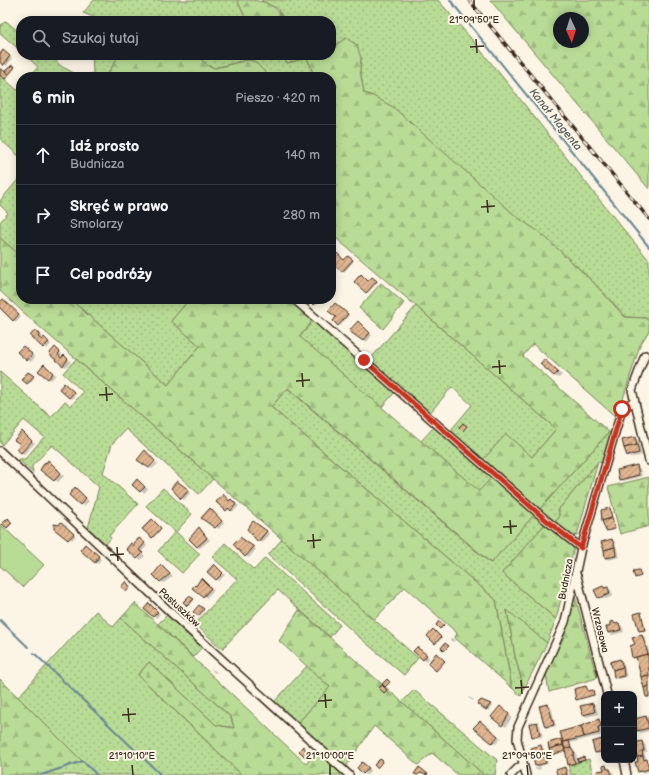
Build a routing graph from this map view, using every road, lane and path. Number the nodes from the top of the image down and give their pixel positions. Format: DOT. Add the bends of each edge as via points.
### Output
graph roads {
  1 [pos="300,304"];
  2 [pos="644,355"];
  3 [pos="634,401"];
  4 [pos="0,451"];
  5 [pos="649,461"];
  6 [pos="581,548"];
  7 [pos="576,572"];
  8 [pos="606,691"];
  9 [pos="625,763"];
  10 [pos="523,765"];
  11 [pos="349,775"];
  12 [pos="511,775"];
  13 [pos="526,775"];
  14 [pos="627,775"];
  1 -- 6 [label="street"];
  2 -- 3 [label="street" via="632,387"];
  3 -- 5 [label="street"];
  3 -- 6 [label="street, Budnicza" via="622,409"];
  4 -- 11 [label="street, Pastuszków"];
  6 -- 7 [label="street, Budnicza"];
  7 -- 8 [label="street, Wrzosowa"];
  7 -- 10 [label="street, Budnicza" via="565,622 520,722 517,739"];
  9 -- 14 [label="street"];
  10 -- 12 [label="street"];
  10 -- 13 [label="street"];
}
